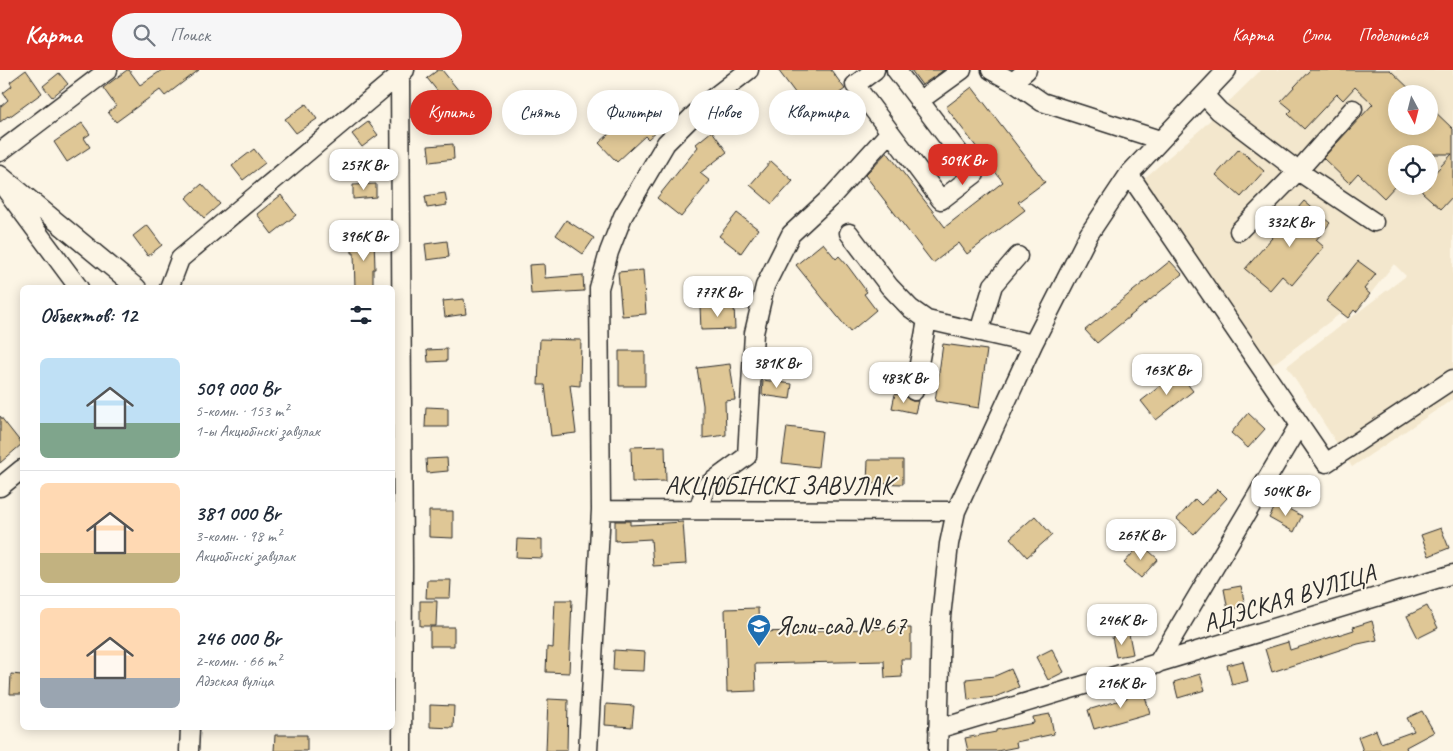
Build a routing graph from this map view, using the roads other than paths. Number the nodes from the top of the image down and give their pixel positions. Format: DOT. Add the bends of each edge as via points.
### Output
graph roads {
  1 [pos="108,70"];
  2 [pos="749,70"];
  3 [pos="875,70"];
  4 [pos="896,70"];
  5 [pos="962,70"];
  6 [pos="991,70"];
  7 [pos="1027,70"];
  8 [pos="1227,70"];
  9 [pos="403,72"];
  10 [pos="1012,82"];
  11 [pos="1204,95"];
  12 [pos="919,101"];
  13 [pos="1353,109"];
  14 [pos="890,132"];
  15 [pos="1160,140"];
  16 [pos="0,152"];
  17 [pos="1298,171"];
  18 [pos="1129,174"];
  19 [pos="0,175"];
  20 [pos="0,182"];
  21 [pos="1374,222"];
  22 [pos="1240,230"];
  23 [pos="849,233"];
  24 [pos="1018,256"];
  25 [pos="77,285"];
  26 [pos="133,285"];
  27 [pos="170,285"];
  28 [pos="927,320"];
  29 [pos="397,330"];
  30 [pos="979,332"];
  31 [pos="1034,344"];
  32 [pos="1453,379"];
  33 [pos="914,391"];
  34 [pos="1299,425"];
  35 [pos="20,471"];
  36 [pos="0,487"];
  37 [pos="601,510"];
  38 [pos="698,510"];
  39 [pos="956,511"];
  40 [pos="398,565"];
  41 [pos="1453,574"];
  42 [pos="1157,664"];
  43 [pos="938,729"];
  44 [pos="190,730"];
  45 [pos="189,751"];
  46 [pos="402,751"];
  47 [pos="588,751"];
  48 [pos="938,751"];
  1 -- 16 [label="street"];
  2 -- 37 [label="street" via="704,104 666,143 622,216 609,252 599,288"];
  3 -- 14 [label="street" via="855,85"];
  4 -- 12 [label="street"];
  5 -- 12 [label="street"];
  6 -- 10 [label="street"];
  7 -- 10 [label="street"];
  8 -- 11 [label="street"];
  9 -- 27 [label="street" via="180,259"];
  9 -- 29 [label="street"];
  10 -- 15 [label="street" via="1042,102"];
  11 -- 15 [label="street"];
  11 -- 17 [label="street" via="1219,111"];
  12 -- 14 [label="street" via="975,174 941,200"];
  13 -- 17 [label="street"];
  14 -- 38 [label="street" via="832,196 792,234 765,286 754,333 747,456 706,486"];
  15 -- 18 [label="street"];
  17 -- 21 [label="street"];
  17 -- 22 [label="street"];
  18 -- 31 [label="street" via="1090,234"];
  18 -- 34 [label="street"];
  19 -- 26 [label="street"];
  20 -- 25 [label="street"];
  23 -- 28 [label="street" via="889,286"];
  24 -- 30 [label="street" via="992,285"];
  28 -- 30 [label="street"];
  28 -- 33 [label="street"];
  29 -- 40 [label="street"];
  30 -- 31 [label="street"];
  31 -- 39 [label="street"];
  32 -- 34 [label="street" via="1326,463"];
  34 -- 42 [label="street"];
  35 -- 36 [label="street"];
  37 -- 38 [label="street, АКЦЮБІНСКІ ЗАВУЛАК"];
  37 -- 47 [label="street"];
  38 -- 39 [label="street, АКЦЮБІНСКІ ЗАВУЛАК"];
  39 -- 43 [label="street" via="941,617"];
  40 -- 46 [label="street"];
  41 -- 42 [label="street, АДЭСКАЯ ВУЛІЦА"];
  42 -- 43 [label="street, АДЭСКАЯ ВУЛІЦА"];
  43 -- 48 [label="street"];
  44 -- 45 [label="street"];
}
